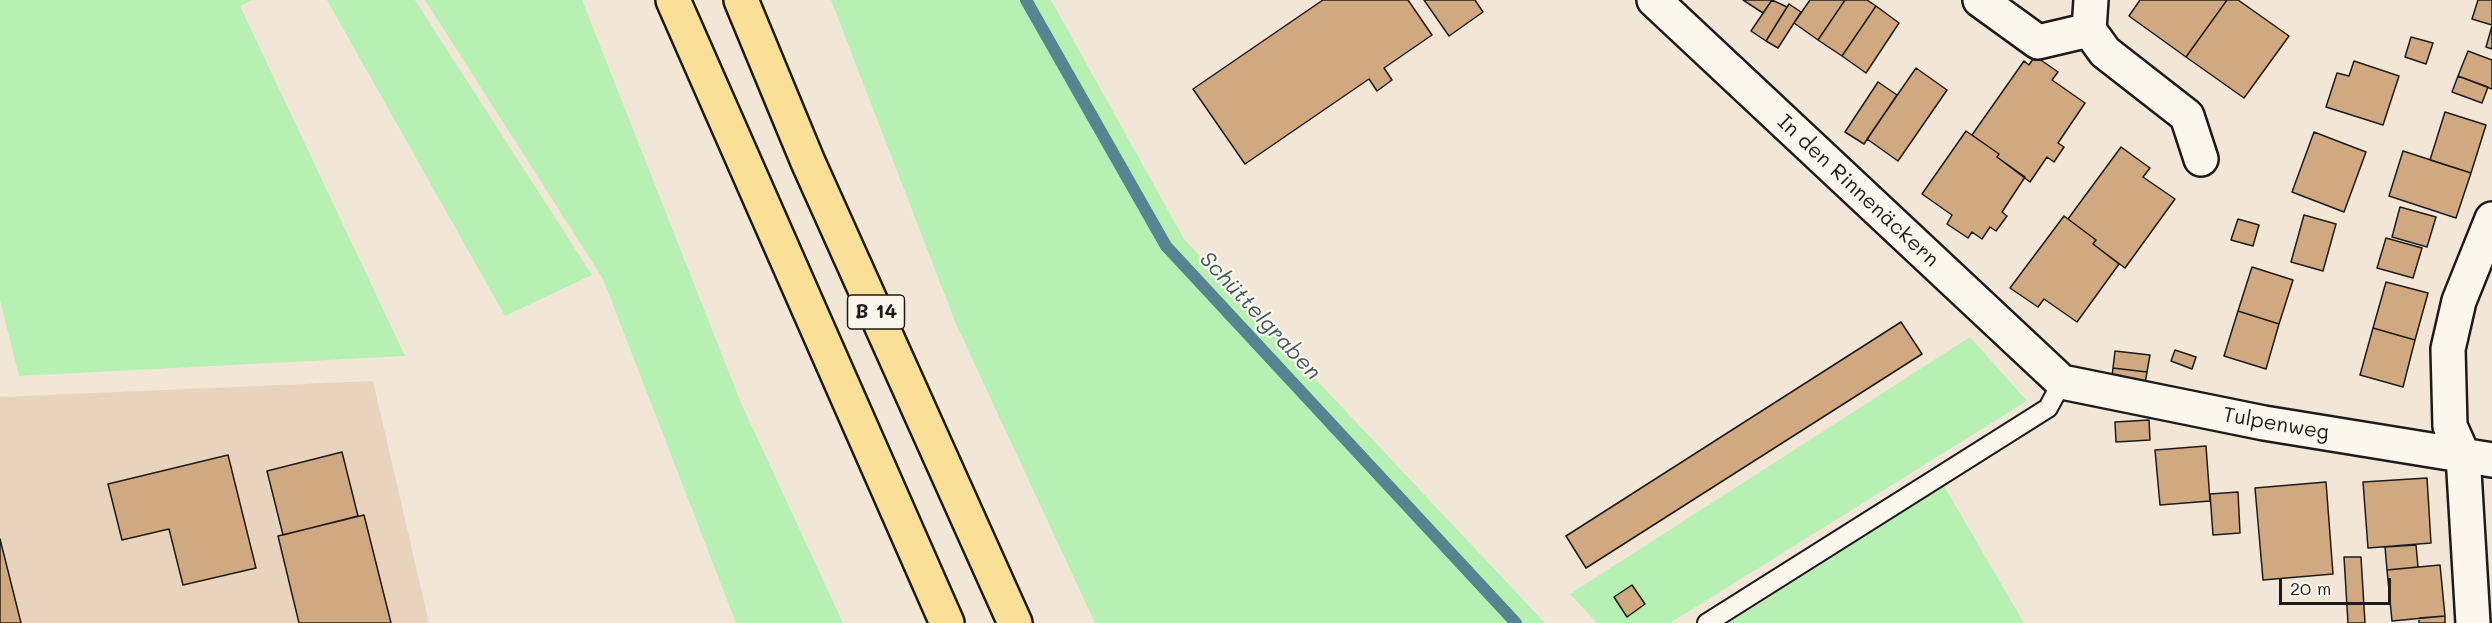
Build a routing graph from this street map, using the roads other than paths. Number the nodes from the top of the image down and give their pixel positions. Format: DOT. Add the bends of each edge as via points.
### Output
graph roads {
  1 [pos="673,0"];
  2 [pos="741,0"];
  3 [pos="1654,0"];
  4 [pos="1980,0"];
  5 [pos="2090,15"];
  6 [pos="2201,159"];
  7 [pos="2492,219"];
  8 [pos="2062,382"];
  9 [pos="2478,458"];
  10 [pos="947,623"];
  11 [pos="1015,623"];
  12 [pos="1707,623"];
  13 [pos="2473,623"];
  1 -- 10 [label="highway, B 14"];
  2 -- 11 [label="highway, B 14" via="808,162"];
  3 -- 8 [label="street, In den Rinnenäckern"];
  4 -- 5 [label="street" via="2038,42"];
  5 -- 6 [label="street" via="2105,52 2187,116"];
  7 -- 9 [label="street" via="2459,301 2448,349 2451,426"];
  8 -- 9 [label="street, Tulpenweg" via="2264,423"];
  8 -- 12 [label="lane" via="2048,408"];
  9 -- 13 [label="street"];
}
